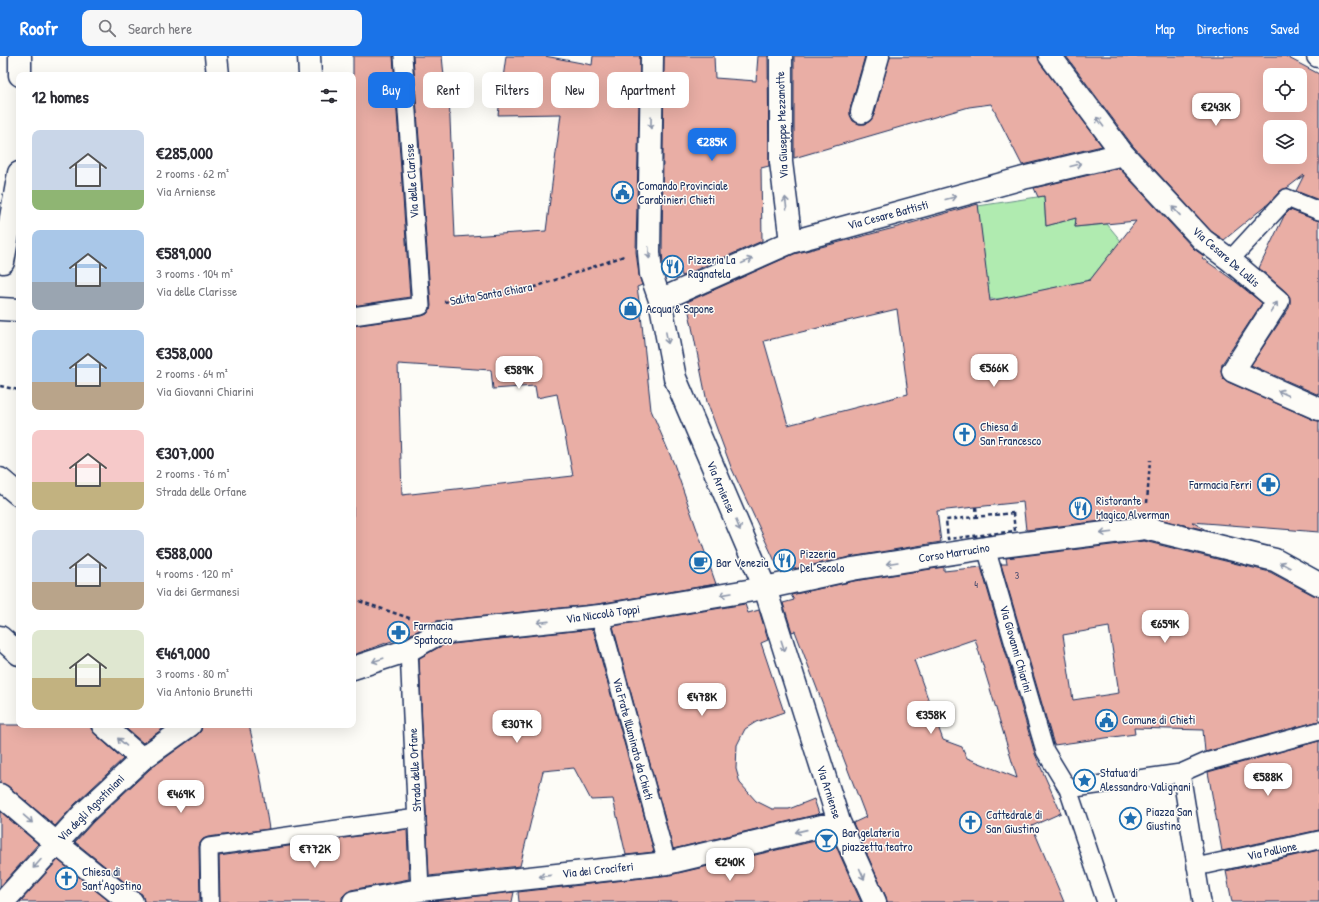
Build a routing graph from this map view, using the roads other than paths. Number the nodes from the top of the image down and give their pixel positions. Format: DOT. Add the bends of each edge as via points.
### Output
graph roads {
  1 [pos="20,56"];
  2 [pos="216,56"];
  3 [pos="309,56"];
  4 [pos="403,56"];
  5 [pos="652,56"];
  6 [pos="781,56"];
  7 [pos="878,56"];
  8 [pos="1050,56"];
  9 [pos="20,72"];
  10 [pos="218,72"];
  11 [pos="310,72"];
  12 [pos="862,112"];
  13 [pos="1123,154"];
  14 [pos="16,196"];
  15 [pos="1319,210"];
  16 [pos="791,242"];
  17 [pos="1230,260"];
  18 [pos="7,263"];
  19 [pos="660,300"];
  20 [pos="0,309"];
  21 [pos="16,310"];
  22 [pos="356,316"];
  23 [pos="1319,409"];
  24 [pos="0,479"];
  25 [pos="16,492"];
  26 [pos="986,548"];
  27 [pos="1319,584"];
  28 [pos="765,588"];
  29 [pos="600,616"];
  30 [pos="0,637"];
  31 [pos="409,650"];
  32 [pos="16,651"];
  33 [pos="356,667"];
  34 [pos="106,728"];
  35 [pos="186,728"];
  36 [pos="1319,731"];
  37 [pos="142,759"];
  38 [pos="1181,773"];
  39 [pos="1068,789"];
  40 [pos="0,794"];
  41 [pos="417,818"];
  42 [pos="839,822"];
  43 [pos="1319,840"];
  44 [pos="56,843"];
  45 [pos="667,863"];
  46 [pos="1196,867"];
  47 [pos="420,890"];
  48 [pos="3,902"];
  49 [pos="132,902"];
  50 [pos="210,902"];
  51 [pos="354,902"];
  52 [pos="875,902"];
  53 [pos="1106,902"];
  54 [pos="1202,902"];
  1 -- 9 [label="street"];
  2 -- 10 [label="street"];
  3 -- 11 [label="street"];
  4 -- 22 [label="street, Via delle Clarisse" via="421,306"];
  5 -- 19 [label="street, Via Arniense, one-way" via="648,252 651,274"];
  16 -- 6 [label="street, Via Giuseppe Mezzanotte, one-way" via="781,162"];
  7 -- 12 [label="street"];
  13 -- 8 [label="street, Via Cesare De Lollis, one-way"];
  16 -- 13 [label="street, Via Cesare Battisti, one-way" via="1027,177"];
  17 -- 13 [label="street, Via Cesare De Lollis, one-way" via="1202,240"];
  14 -- 18 [label="street"];
  15 -- 17 [label="street" via="1287,198"];
  19 -- 16 [label="street, Via Cesare Battisti, one-way"];
  23 -- 17 [label="street, Via Cesare De Lollis, one-way" via="1234,371 1278,301"];
  19 -- 28 [label="street, Via Arniense, one-way" via="675,378"];
  20 -- 21 [label="street"];
  24 -- 25 [label="street"];
  27 -- 26 [label="street, Corso Marrucino, one-way" via="1275,560 1145,528"];
  26 -- 28 [label="street, Corso Marrucino, one-way" via="852,569"];
  26 -- 39 [label="street, Via Giovanni Chiarini" via="1045,751"];
  28 -- 29 [label="street, Via Niccolò Toppi, one-way"];
  28 -- 42 [label="street, Via Arniense, one-way"];
  29 -- 31 [label="street, Via Niccolò Toppi, one-way" via="439,633"];
  29 -- 45 [label="street, Via Frate Illuminato da Chieti"];
  30 -- 32 [label="street"];
  31 -- 33 [label="street, one-way"];
  31 -- 41 [label="street, Strada delle Orfane"];
  37 -- 34 [label="street, one-way"];
  35 -- 37 [label="street, Via degli Agostiniani"];
  36 -- 38 [label="street" via="1206,762"];
  37 -- 44 [label="street, Via degli Agostiniani"];
  38 -- 39 [label="street"];
  38 -- 46 [label="street"];
  39 -- 53 [label="street"];
  40 -- 44 [label="street, one-way"];
  41 -- 47 [label="street, Strada delle Orfane"];
  41 -- 50 [label="street" via="209,847"];
  42 -- 45 [label="street, Via dei Crociferi, one-way"];
  42 -- 52 [label="street, Via Arniense, one-way"];
  43 -- 46 [label="street, Via Pollione"];
  44 -- 48 [label="street, Via degli Agostiniani, one-way"];
  44 -- 49 [label="street"];
  45 -- 47 [label="street, Via dei Crociferi, one-way"];
  46 -- 54 [label="street"];
  47 -- 51 [label="street, Via dei Crociferi"];
}
